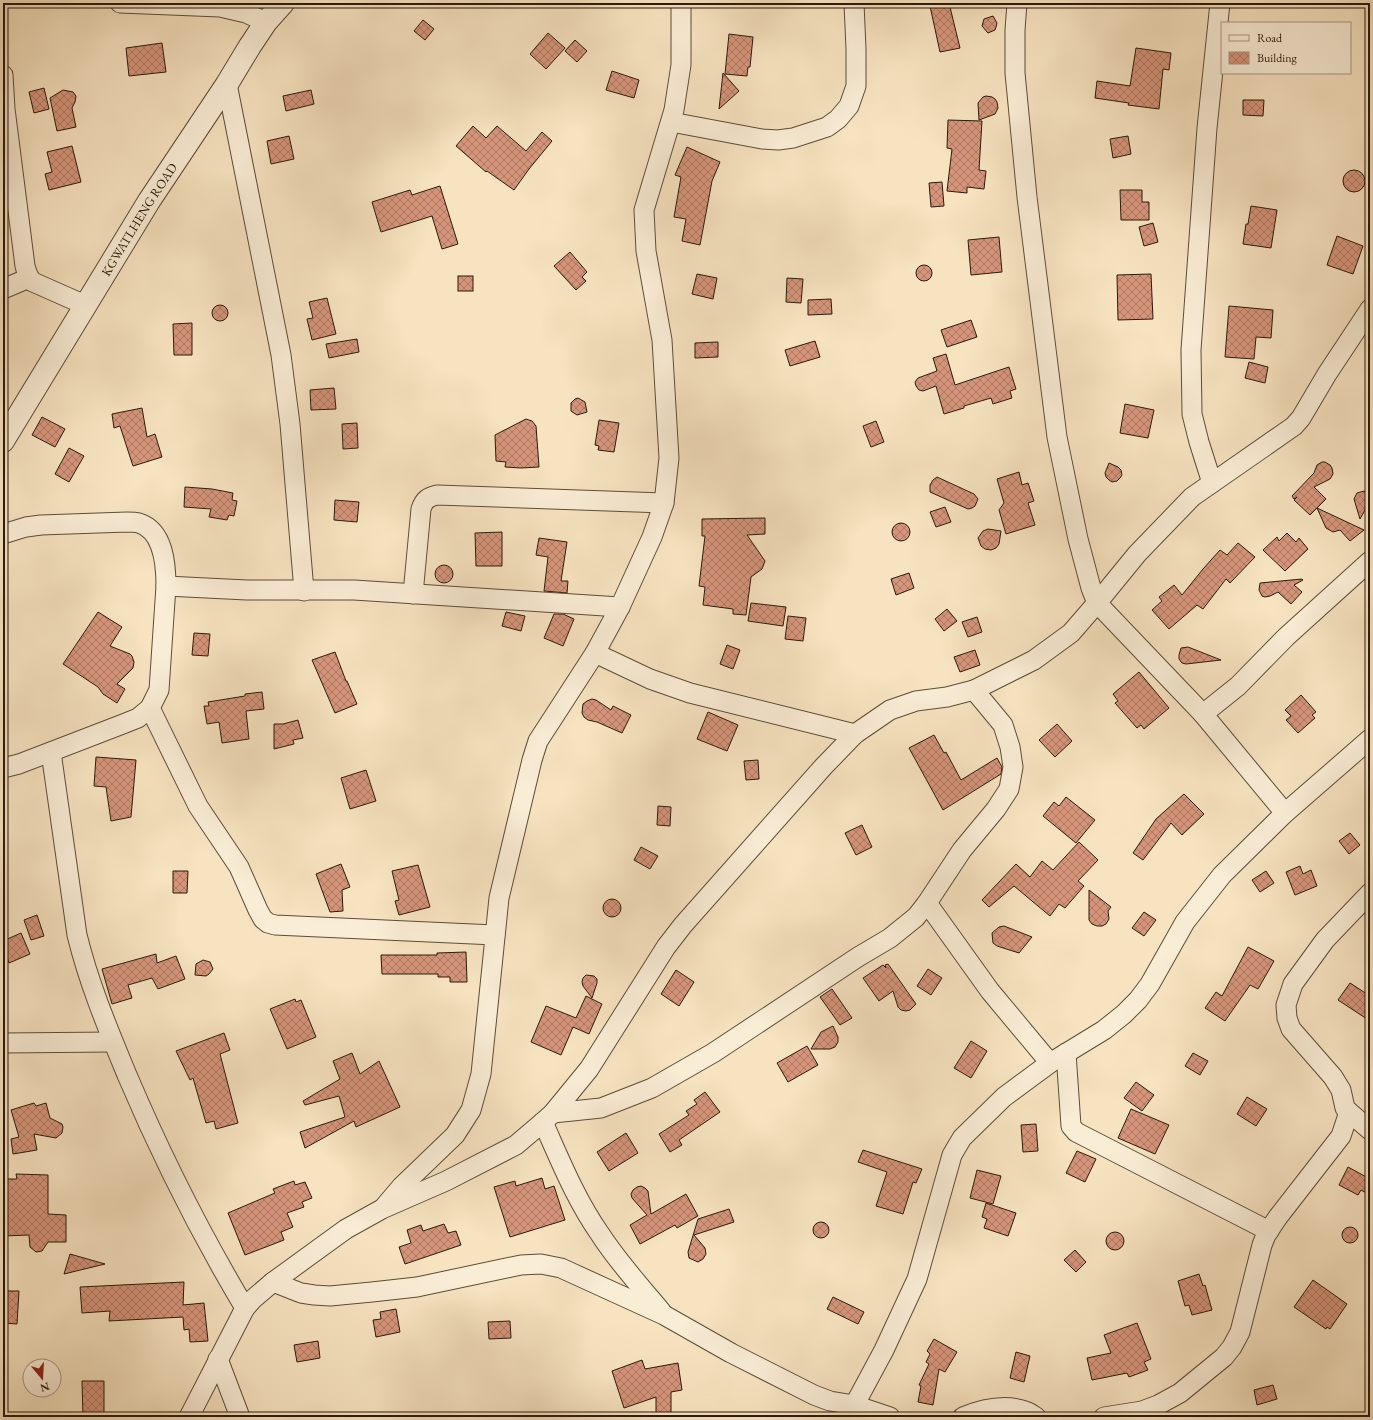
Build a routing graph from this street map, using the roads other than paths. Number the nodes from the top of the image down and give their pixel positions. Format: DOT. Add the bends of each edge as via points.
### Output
graph roads {
  1 [pos="120,3"];
  2 [pos="283,3"];
  3 [pos="681,3"];
  4 [pos="854,3"];
  5 [pos="1017,3"];
  6 [pos="1220,3"];
  7 [pos="266,22"];
  8 [pos="3,75"];
  9 [pos="227,84"];
  10 [pos="671,122"];
  11 [pos="29,278"];
  12 [pos="3,289"];
  13 [pos="85,306"];
  14 [pos="1370,309"];
  15 [pos="3,441"];
  16 [pos="1212,483"];
  17 [pos="664,503"];
  18 [pos="3,534"];
  19 [pos="1370,560"];
  20 [pos="166,586"];
  21 [pos="304,591"];
  22 [pos="413,594"];
  23 [pos="1097,603"];
  24 [pos="620,607"];
  25 [pos="595,654"];
  26 [pos="974,690"];
  27 [pos="150,708"];
  28 [pos="1203,714"];
  29 [pos="855,734"];
  30 [pos="1370,739"];
  31 [pos="51,752"];
  32 [pos="3,768"];
  33 [pos="1285,813"];
  34 [pos="1370,893"];
  35 [pos="927,903"];
  36 [pos="495,935"];
  37 [pos="113,1042"];
  38 [pos="3,1043"];
  39 [pos="1066,1053"];
  40 [pos="1050,1063"];
  41 [pos="1349,1112"];
  42 [pos="548,1117"];
  43 [pos="1370,1130"];
  44 [pos="382,1209"];
  45 [pos="1269,1230"];
  46 [pos="273,1282"];
  47 [pos="244,1308"];
  48 [pos="664,1315"];
  49 [pos="218,1359"];
  50 [pos="851,1411"];
  51 [pos="188,1417"];
  52 [pos="240,1417"];
  53 [pos="890,1417"];
  54 [pos="963,1417"];
  55 [pos="1036,1417"];
  56 [pos="1104,1417"];
  1 -- 7 [label="street" via="220,7"];
  2 -- 7 [label="street, KGWATLHENG ROAD"];
  3 -- 10 [label="street" via="681,65"];
  4 -- 10 [label="street" via="856,86 849,106 827,127 778,140"];
  5 -- 23 [label="street" via="1015,73 1025,182 1057,437 1078,539"];
  6 -- 16 [label="street" via="1207,128 1191,350 1192,414"];
  7 -- 9 [label="street, KGWATLHENG ROAD"];
  8 -- 11 [label="street" via="25,266"];
  9 -- 13 [label="street, KGWATLHENG ROAD" via="149,201"];
  9 -- 21 [label="street" via="281,355 290,424"];
  10 -- 17 [label="street" via="644,210 646,251 662,340 669,458"];
  11 -- 12 [label="street"];
  11 -- 13 [label="street"];
  13 -- 15 [label="street, KGWATLHENG ROAD"];
  14 -- 16 [label="street" via="1294,426"];
  16 -- 23 [label="street" via="1192,497 1137,554"];
  17 -- 22 [label="street" via="437,494 431,496 424,501 421,509"];
  17 -- 24 [label="street" via="652,537"];
  18 -- 20 [label="street" via="41,525 139,523 156,536 166,565"];
  19 -- 28 [label="street" via="1286,637 1238,686"];
  20 -- 21 [label="street"];
  20 -- 27 [label="street" via="159,690"];
  21 -- 22 [label="street" via="354,590"];
  22 -- 24 [label="street"];
  23 -- 26 [label="street" via="1071,633 1034,660"];
  23 -- 28 [label="street"];
  24 -- 25 [label="street"];
  25 -- 29 [label="street" via="650,680 690,693"];
  25 -- 36 [label="street" via="538,741 499,898"];
  26 -- 29 [label="street" via="916,701 890,710"];
  26 -- 35 [label="street" via="1002,725 1010,747 1013,767 1009,789 962,850"];
  27 -- 31 [label="street" via="138,718"];
  27 -- 36 [label="street" via="198,806 240,867 258,910 268,923"];
  28 -- 33 [label="street"];
  29 -- 42 [label="street" via="679,931 589,1069"];
  30 -- 33 [label="street"];
  31 -- 32 [label="street"];
  31 -- 37 [label="street" via="76,935 86,971"];
  33 -- 39 [label="street" via="1222,875 1185,922 1150,984 1138,1000 1104,1030"];
  34 -- 41 [label="street" via="1325,940 1293,984 1286,1005 1291,1029 1333,1077 1341,1090 1344,1108"];
  35 -- 40 [label="street" via="990,991"];
  35 -- 42 [label="street" via="916,917 890,938 714,1053 652,1088 602,1108"];
  36 -- 44 [label="street" via="481,1074 470,1110 455,1135"];
  37 -- 38 [label="street"];
  37 -- 47 [label="street" via="149,1126 215,1259"];
  39 -- 40 [label="street"];
  39 -- 45 [label="street" via="1071,1126 1076,1132"];
  40 -- 50 [label="street" via="1004,1097 957,1145 940,1193 916,1279 884,1350"];
  41 -- 43 [label="street"];
  41 -- 45 [label="street" via="1341,1136"];
  42 -- 44 [label="street" via="516,1145 446,1181"];
  42 -- 48 [label="street" via="577,1196 600,1234"];
  44 -- 46 [label="street" via="346,1229"];
  45 -- 56 [label="street" via="1262,1245 1240,1332 1224,1357 1180,1393 1158,1405 1142,1411"];
  46 -- 47 [label="street"];
  46 -- 48 [label="street" via="301,1293 330,1296 417,1287 521,1265 541,1264 561,1268"];
  47 -- 49 [label="street"];
  48 -- 50 [label="street" via="731,1353"];
  49 -- 51 [label="street"];
  49 -- 52 [label="street"];
  50 -- 53 [label="street"];
  54 -- 55 [label="street" via="1002,1407 1025,1411"];
}
